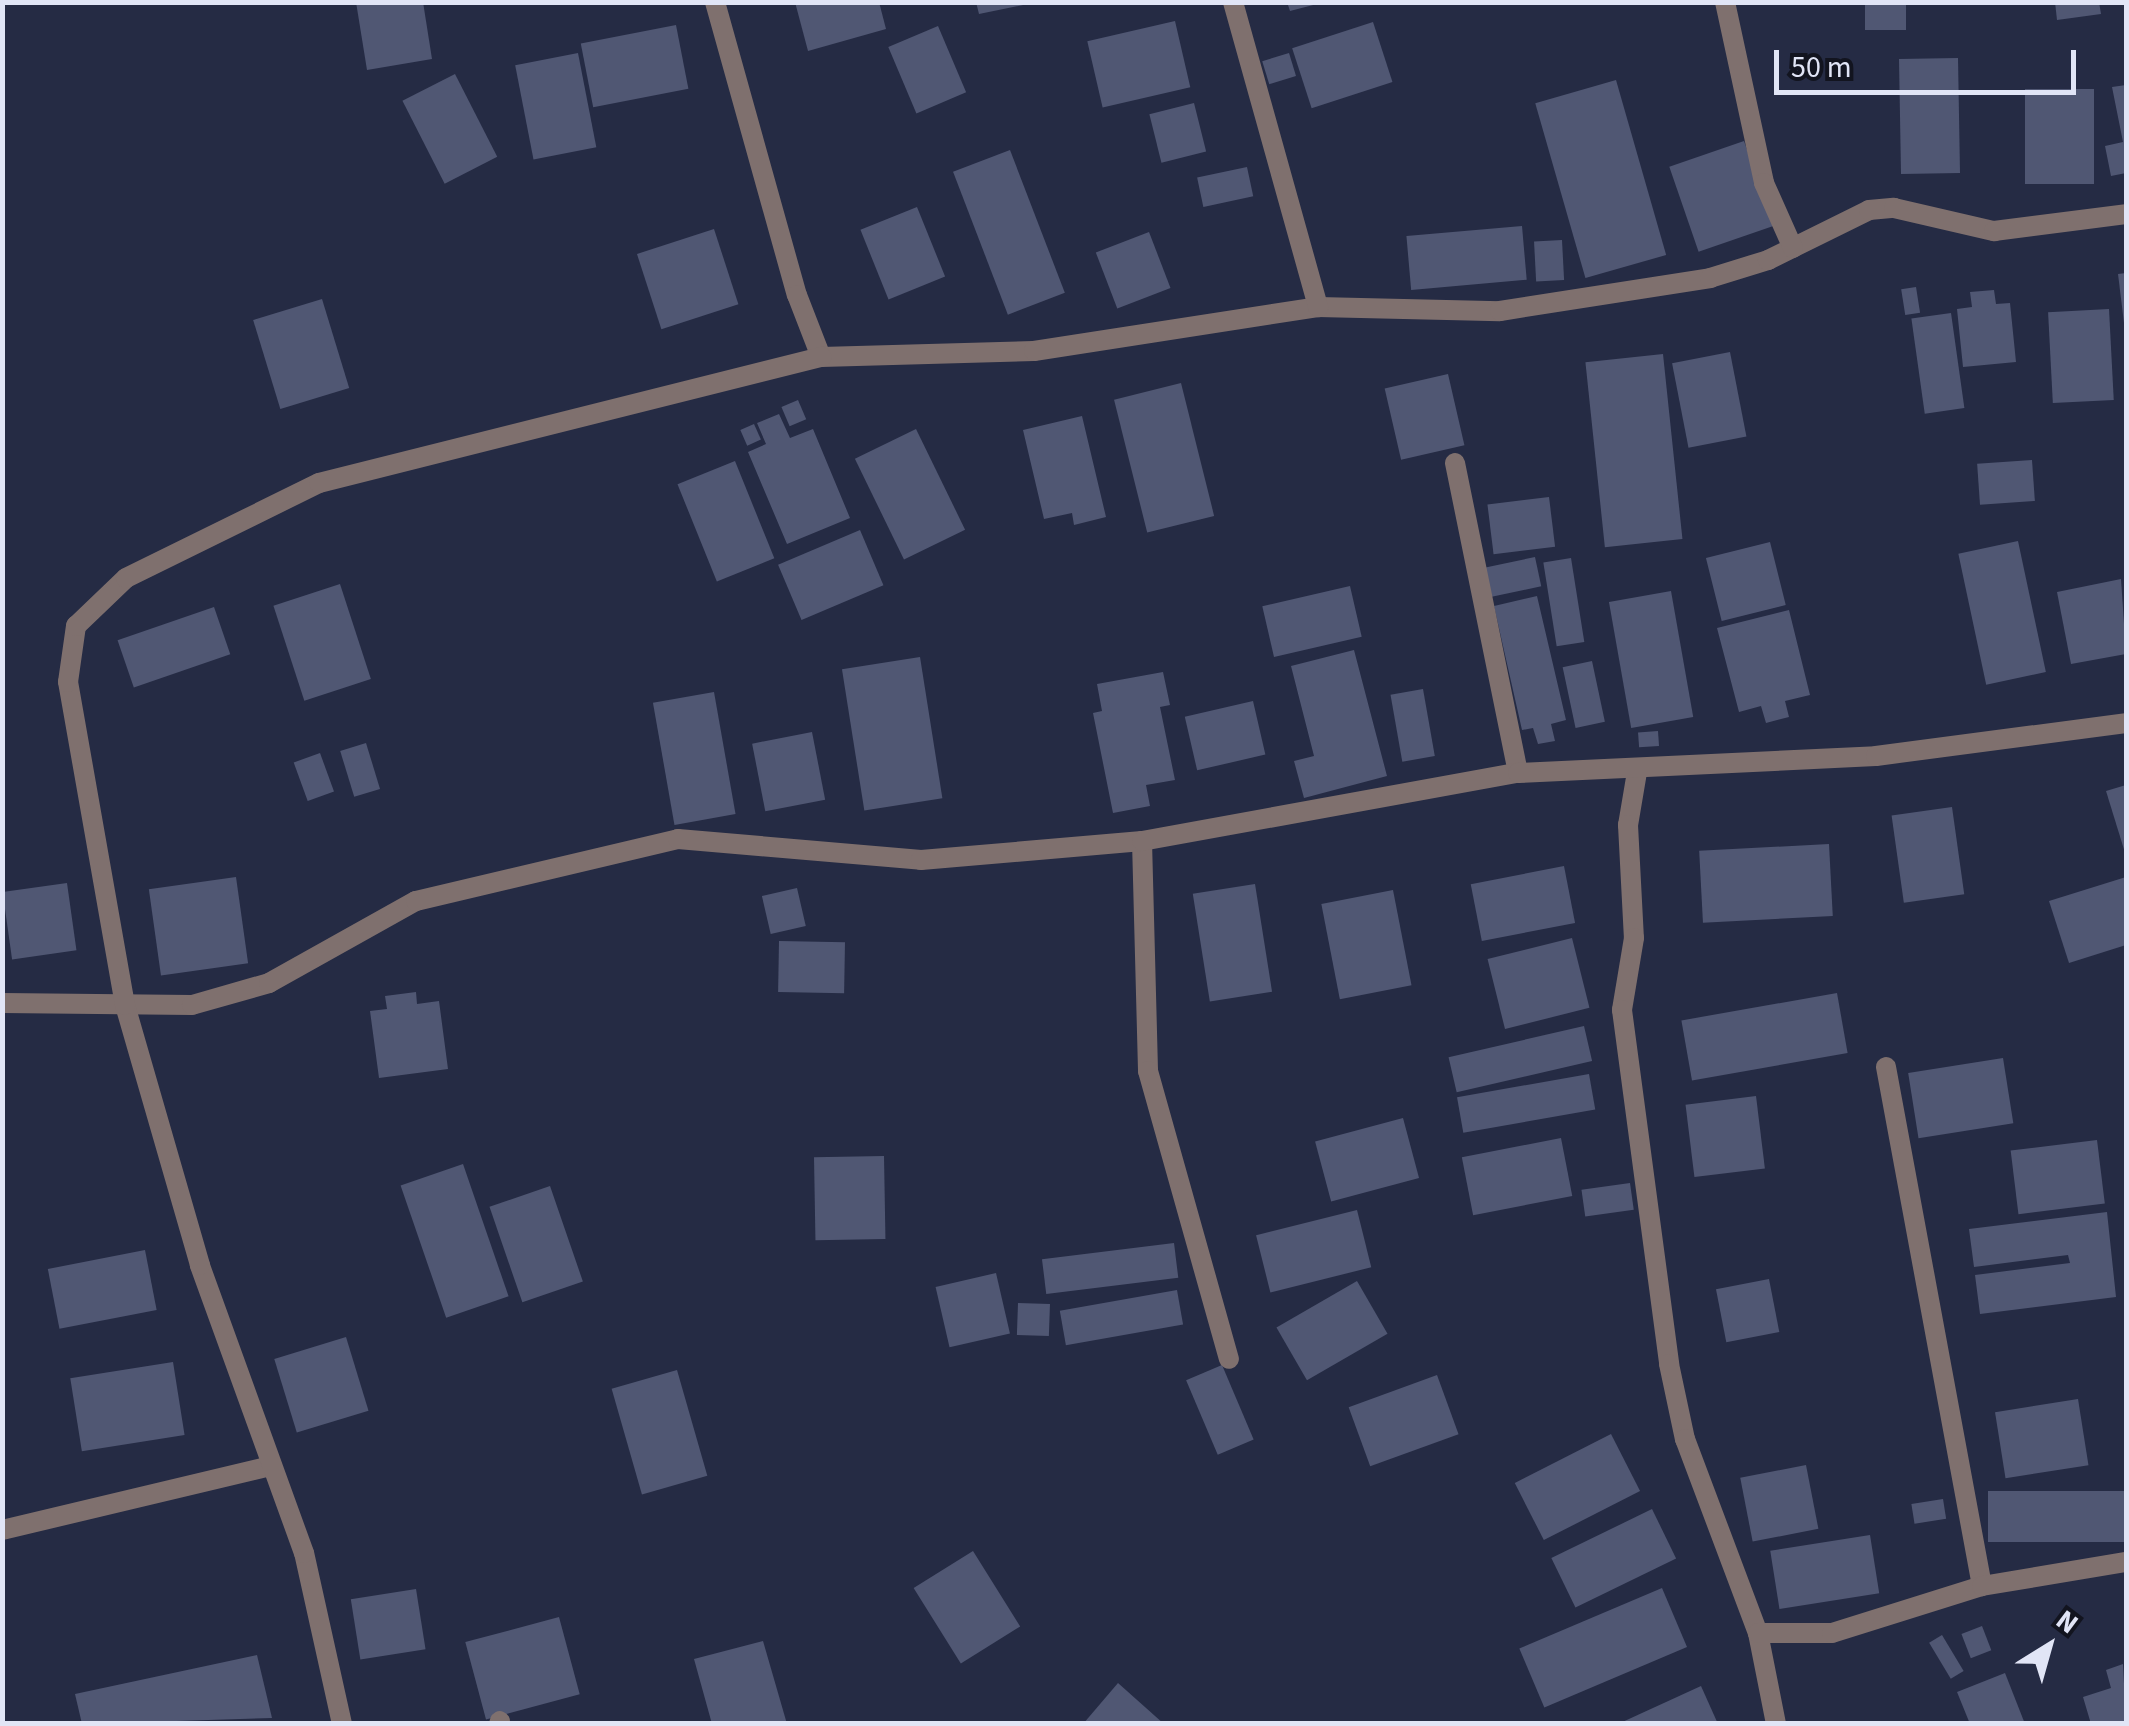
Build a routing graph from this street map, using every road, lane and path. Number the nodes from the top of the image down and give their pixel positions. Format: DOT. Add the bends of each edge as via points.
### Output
graph roads {
  1 [pos="715,2"];
  2 [pos="1233,2"];
  3 [pos="1724,2"];
  4 [pos="2126,214"];
  5 [pos="1793,248"];
  6 [pos="1318,307"];
  7 [pos="820,356"];
  8 [pos="1455,463"];
  9 [pos="2126,722"];
  10 [pos="1636,772"];
  11 [pos="1518,773"];
  12 [pos="1142,841"];
  13 [pos="2,1003"];
  14 [pos="125,1004"];
  15 [pos="1886,1067"];
  16 [pos="1229,1359"];
  17 [pos="270,1466"];
  18 [pos="2,1530"];
  19 [pos="2126,1562"];
  20 [pos="1982,1586"];
  21 [pos="1758,1633"];
  22 [pos="342,1724"];
  23 [pos="1776,1724"];
  1 -- 7 [label="street"];
  2 -- 6 [label="street"];
  3 -- 5 [label="street" via="1764,183"];
  4 -- 5 [label="street" via="1994,231 1882,209"];
  5 -- 6 [label="street" via="1710,278 1500,311"];
  6 -- 7 [label="street" via="1034,351"];
  7 -- 14 [label="street" via="319,483 126,578 76,626 68,682"];
  8 -- 11 [label="street"];
  9 -- 10 [label="street" via="1876,756"];
  10 -- 11 [label="street"];
  10 -- 21 [label="street" via="1628,825 1634,938 1622,1010 1669,1364 1684,1439"];
  11 -- 12 [label="street"];
  12 -- 14 [label="street" via="921,860 678,839 416,902 268,984 192,1005"];
  12 -- 16 [label="street" via="1148,1071"];
  13 -- 14 [label="street"];
  14 -- 17 [label="street" via="200,1265"];
  15 -- 20 [label="street"];
  17 -- 18 [label="street"];
  17 -- 22 [label="street" via="304,1553"];
  19 -- 20 [label="street"];
  20 -- 21 [label="street" via="1832,1633"];
  21 -- 23 [label="street"];
}
